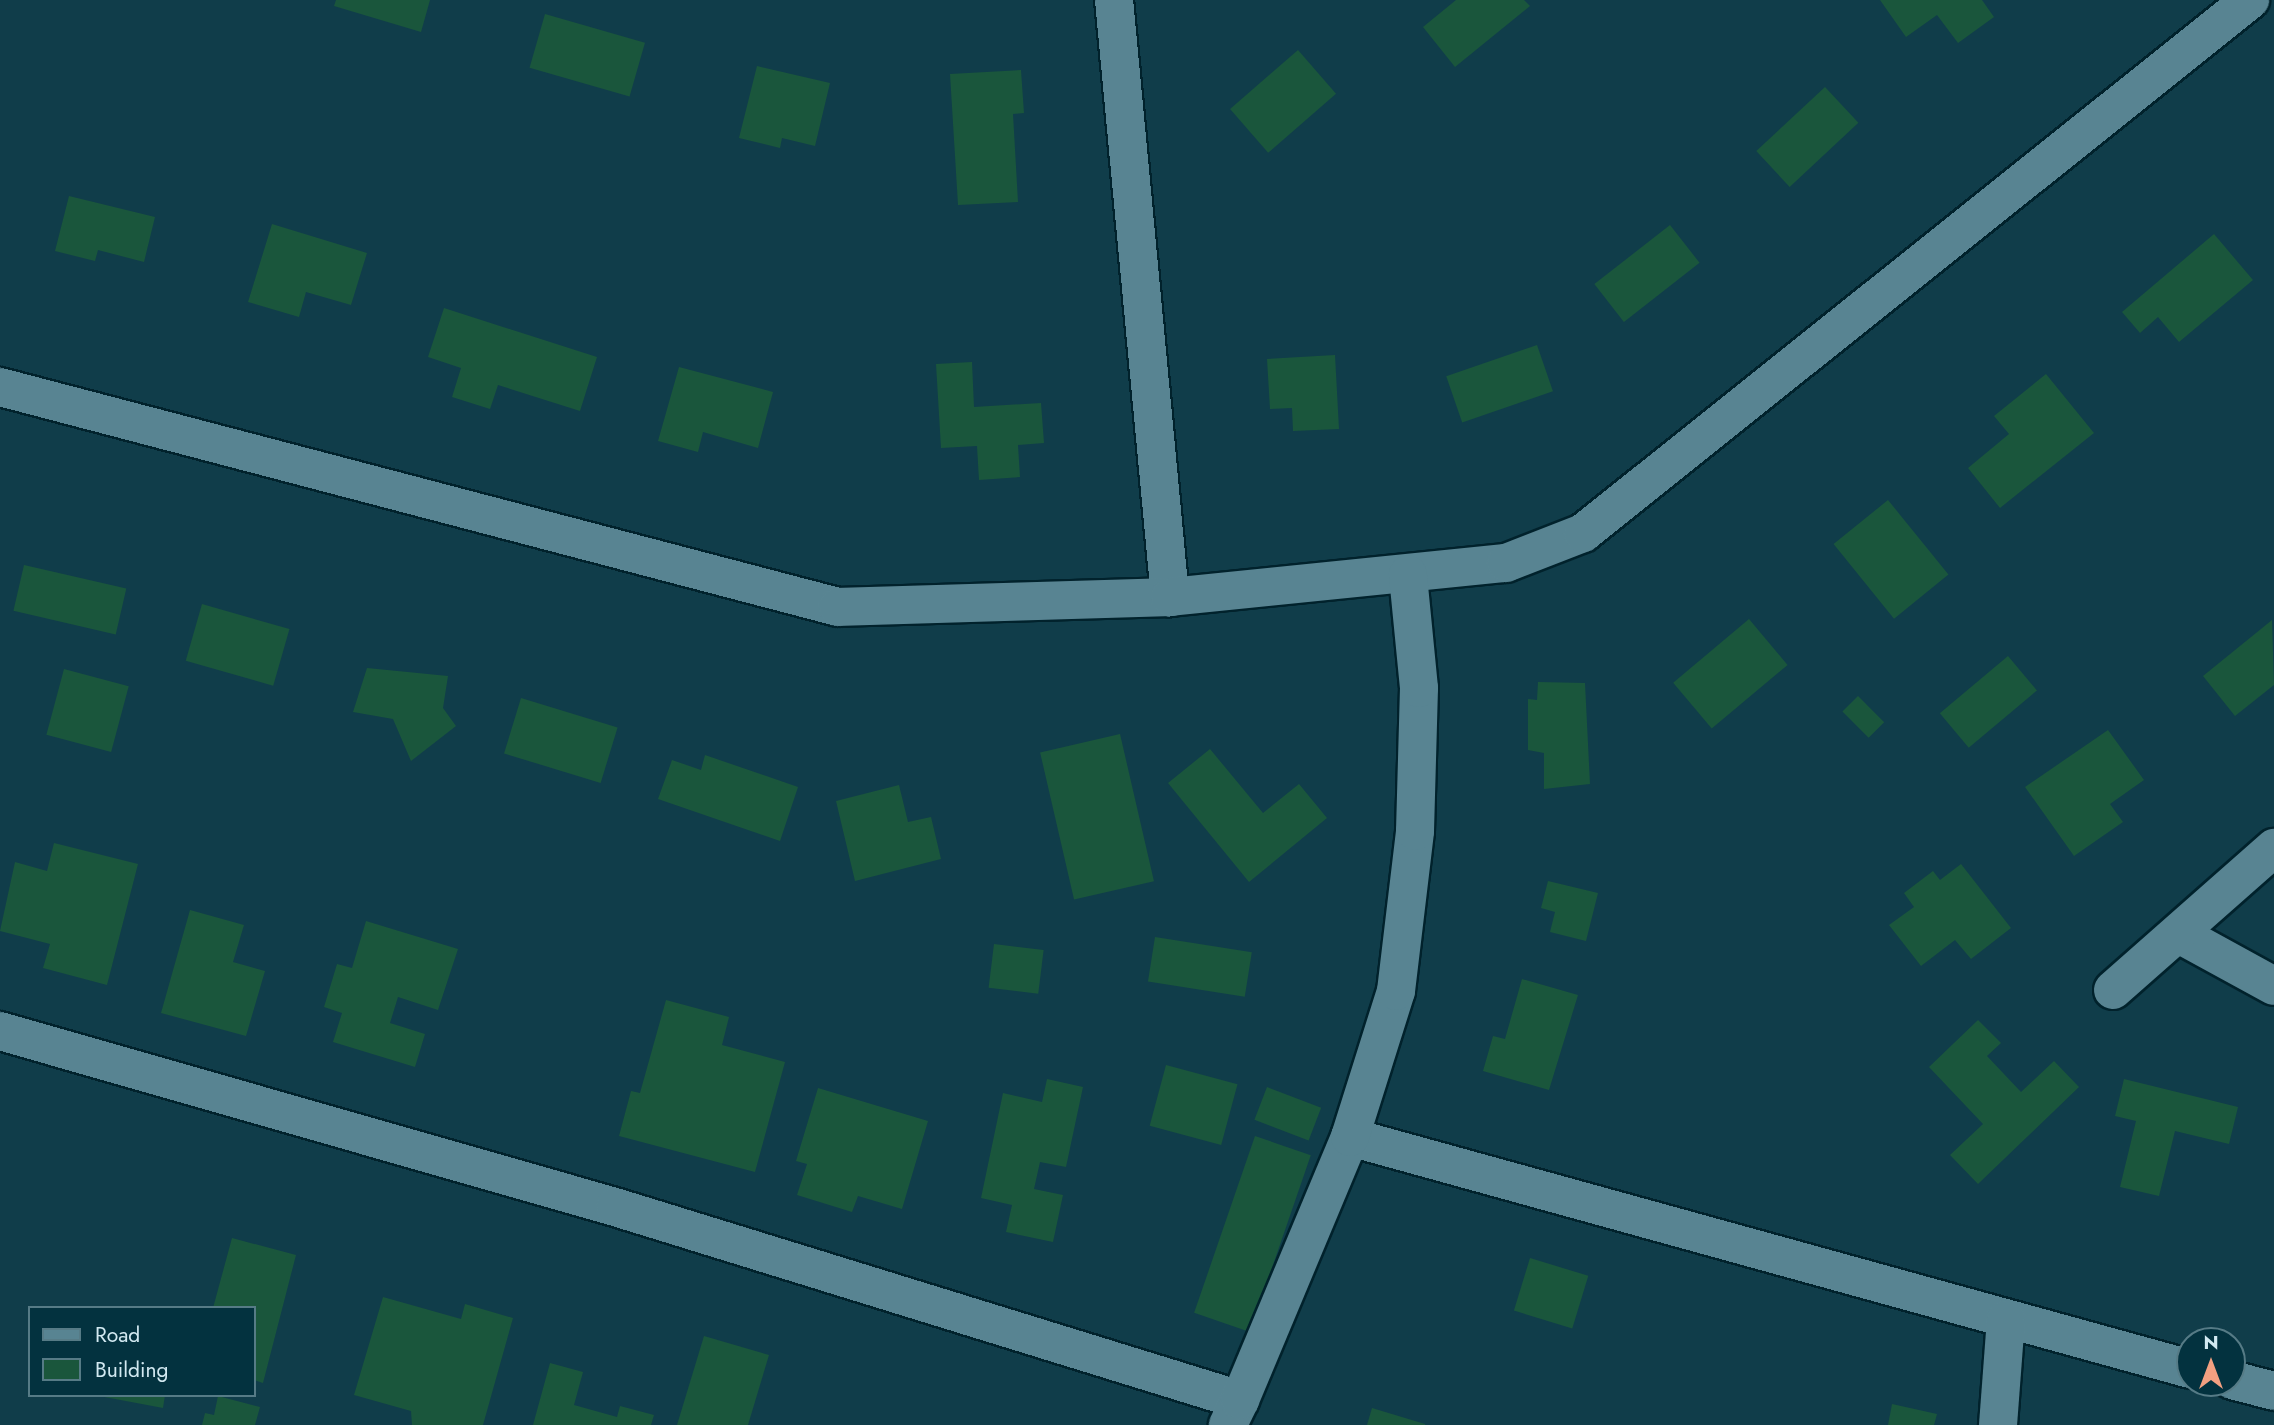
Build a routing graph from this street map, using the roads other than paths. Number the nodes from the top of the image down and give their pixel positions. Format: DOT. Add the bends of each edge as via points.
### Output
graph roads {
  1 [pos="1114,0"];
  2 [pos="2250,0"];
  3 [pos="0,387"];
  4 [pos="1408,575"];
  5 [pos="1170,597"];
  6 [pos="2274,848"];
  7 [pos="2179,934"];
  8 [pos="2274,986"];
  9 [pos="2113,990"];
  10 [pos="0,1031"];
  11 [pos="1350,1137"];
  12 [pos="2006,1319"];
  13 [pos="2176,1364"];
  14 [pos="2246,1384"];
  15 [pos="2274,1391"];
  16 [pos="1234,1413"];
  17 [pos="1997,1425"];
  1 -- 5 [label="street"];
  2 -- 4 [label="street" via="1583,533 1506,564"];
  3 -- 5 [label="street" via="838,607"];
  4 -- 5 [label="street"];
  4 -- 11 [label="street" via="1419,688 1415,831 1396,991"];
  6 -- 7 [label="street"];
  7 -- 8 [label="street"];
  7 -- 9 [label="street"];
  10 -- 16 [label="street" via="615,1207"];
  11 -- 12 [label="street"];
  11 -- 16 [label="street"];
  12 -- 13 [label="street"];
  12 -- 17 [label="street"];
  14 -- 15 [label="street"];
}
